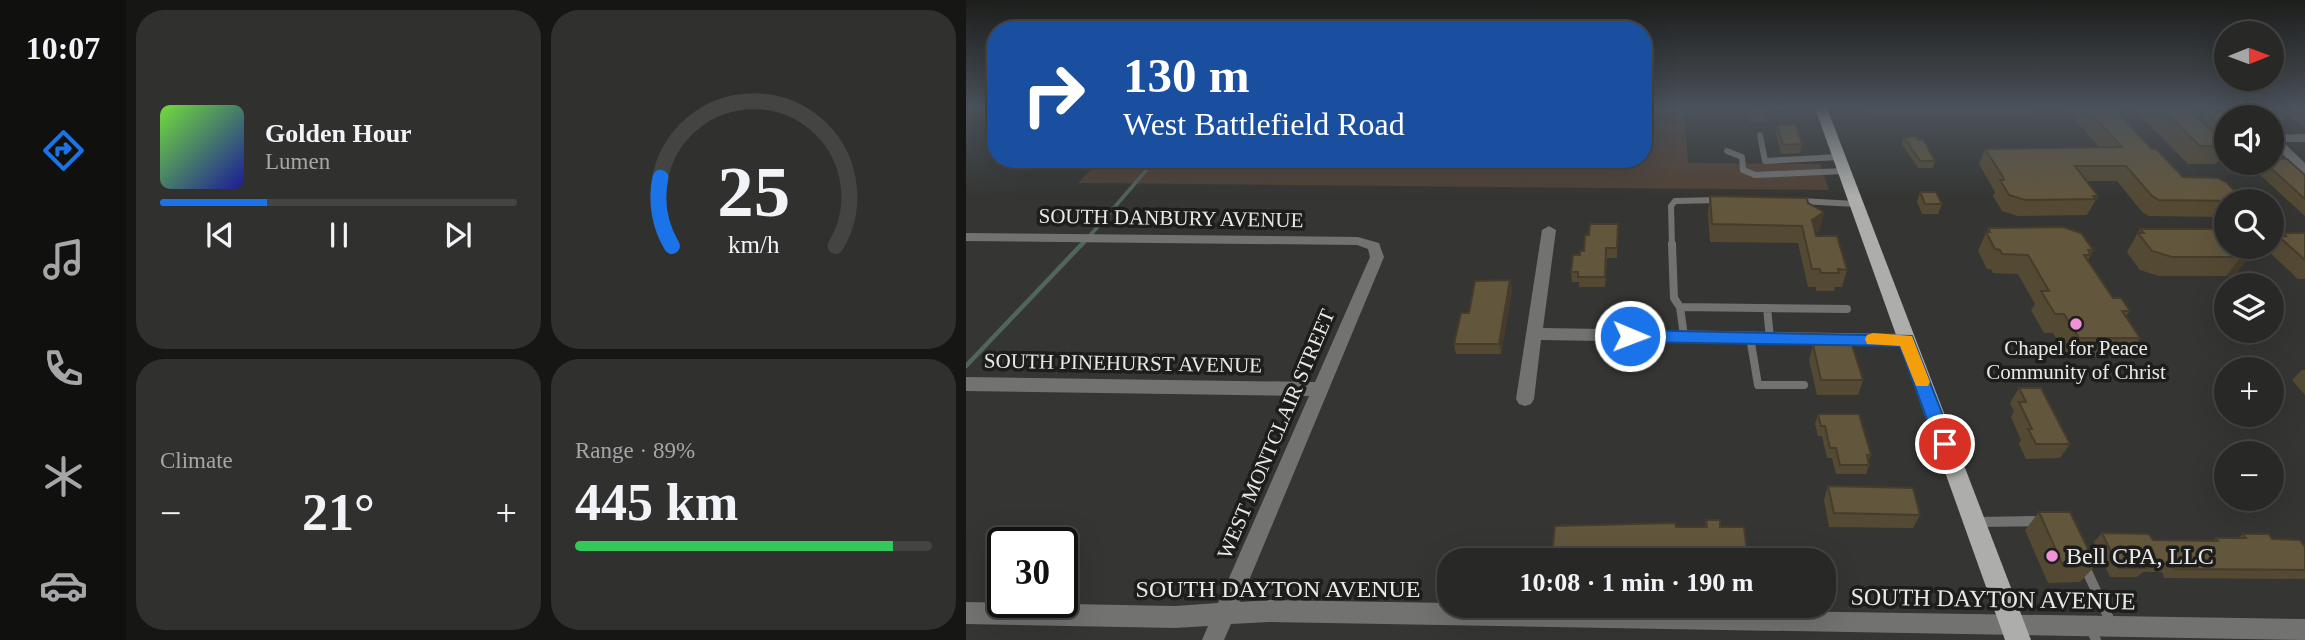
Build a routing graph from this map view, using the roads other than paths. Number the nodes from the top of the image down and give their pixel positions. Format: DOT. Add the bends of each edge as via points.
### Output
graph roads {
  1 [pos="1761,138"];
  2 [pos="1832,138"];
  3 [pos="2305,138"];
  4 [pos="1727,151"];
  5 [pos="1841,164"];
  6 [pos="2305,170"];
  7 [pos="1733,200"];
  8 [pos="1791,201"];
  9 [pos="1856,204"];
  10 [pos="1549,230"];
  11 [pos="966,237"];
  12 [pos="1374,246"];
  13 [pos="1680,307"];
  14 [pos="1767,308"];
  15 [pos="1847,309"];
  16 [pos="1535,334"];
  17 [pos="1684,337"];
  18 [pos="1751,337"];
  19 [pos="1770,338"];
  20 [pos="1906,340"];
  21 [pos="970,384"];
  22 [pos="1804,385"];
  23 [pos="1321,388"];
  24 [pos="1525,398"];
  25 [pos="2049,521"];
  26 [pos="1974,522"];
  27 [pos="2081,558"];
  28 [pos="966,613"];
  29 [pos="1224,614"];
  30 [pos="2305,630"];
  31 [pos="2100,631"];
  32 [pos="2015,633"];
  33 [pos="1213,640"];
  1 -- 5 [label="lane" via="1765,160"];
  2 -- 5 [label="main road"];
  3 -- 6 [label="street" via="2273,138"];
  4 -- 5 [label="lane" via="1742,157 1743,170 1755,175"];
  5 -- 9 [label="main road"];
  7 -- 13 [label="lane" via="1683,200 1671,206 1674,298"];
  8 -- 9 [label="lane"];
  9 -- 20 [label="main road"];
  10 -- 16 [label="street"];
  11 -- 12 [label="street, SOUTH DANBURY AVENUE" via="1358,241"];
  12 -- 23 [label="street, WEST MONTCLAIR STREET" via="1377,257"];
  13 -- 14 [label="lane"];
  13 -- 17 [label="lane"];
  14 -- 15 [label="lane"];
  14 -- 19 [label="lane"];
  16 -- 17 [label="street"];
  16 -- 24 [label="street"];
  17 -- 18 [label="street"];
  18 -- 19 [label="street"];
  18 -- 22 [label="lane" via="1758,385"];
  19 -- 20 [label="street"];
  20 -- 26 [label="main road"];
  21 -- 23 [label="street, SOUTH PINEHURST AVENUE"];
  23 -- 29 [label="street, WEST MONTCLAIR STREET"];
  25 -- 26 [label="lane"];
  26 -- 32 [label="main road"];
  27 -- 31 [label="lane"];
  28 -- 29 [label="street, SOUTH DAYTON AVENUE"];
  29 -- 32 [label="street, SOUTH DAYTON AVENUE" via="1269,611"];
  29 -- 33 [label="street, WEST MONTCLAIR STREET"];
  30 -- 31 [label="street, SOUTH DAYTON AVENUE"];
  31 -- 32 [label="street, SOUTH DAYTON AVENUE"];
}
